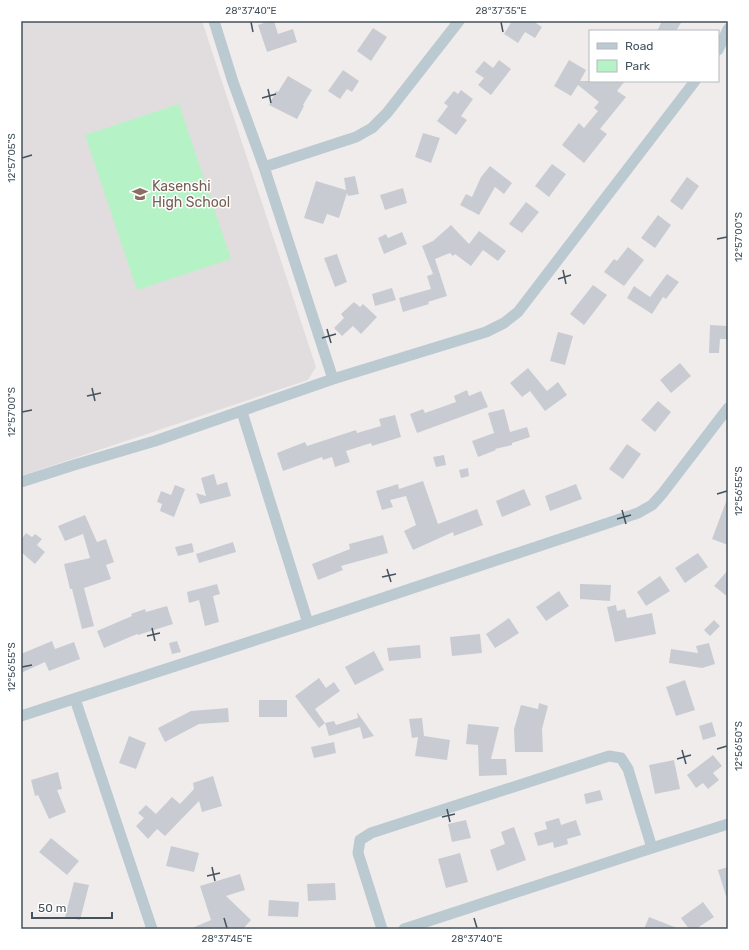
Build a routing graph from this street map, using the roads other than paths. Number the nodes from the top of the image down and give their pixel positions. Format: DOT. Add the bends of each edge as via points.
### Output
graph roads {
  1 [pos="214,21"];
  2 [pos="459,21"];
  3 [pos="728,29"];
  4 [pos="719,48"];
  5 [pos="694,82"];
  6 [pos="264,167"];
  7 [pos="333,379"];
  8 [pos="728,408"];
  9 [pos="242,412"];
  10 [pos="21,482"];
  11 [pos="308,623"];
  12 [pos="75,699"];
  13 [pos="21,716"];
  14 [pos="728,824"];
  15 [pos="652,848"];
  16 [pos="152,929"];
  17 [pos="382,929"];
  18 [pos="404,929"];
  1 -- 6 [label="street"];
  2 -- 6 [label="street" via="387,113 372,128 356,138"];
  3 -- 4 [label="street"];
  5 -- 7 [label="street" via="518,312 486,332"];
  6 -- 7 [label="street"];
  7 -- 9 [label="street"];
  8 -- 11 [label="street" via="662,494 652,505 638,513"];
  9 -- 10 [label="street"];
  9 -- 11 [label="street"];
  11 -- 12 [label="street"];
  12 -- 13 [label="street"];
  12 -- 16 [label="street"];
  14 -- 15 [label="street"];
  15 -- 17 [label="street" via="628,769 621,758 609,756 370,833 360,840 358,853"];
  15 -- 18 [label="street"];
}
